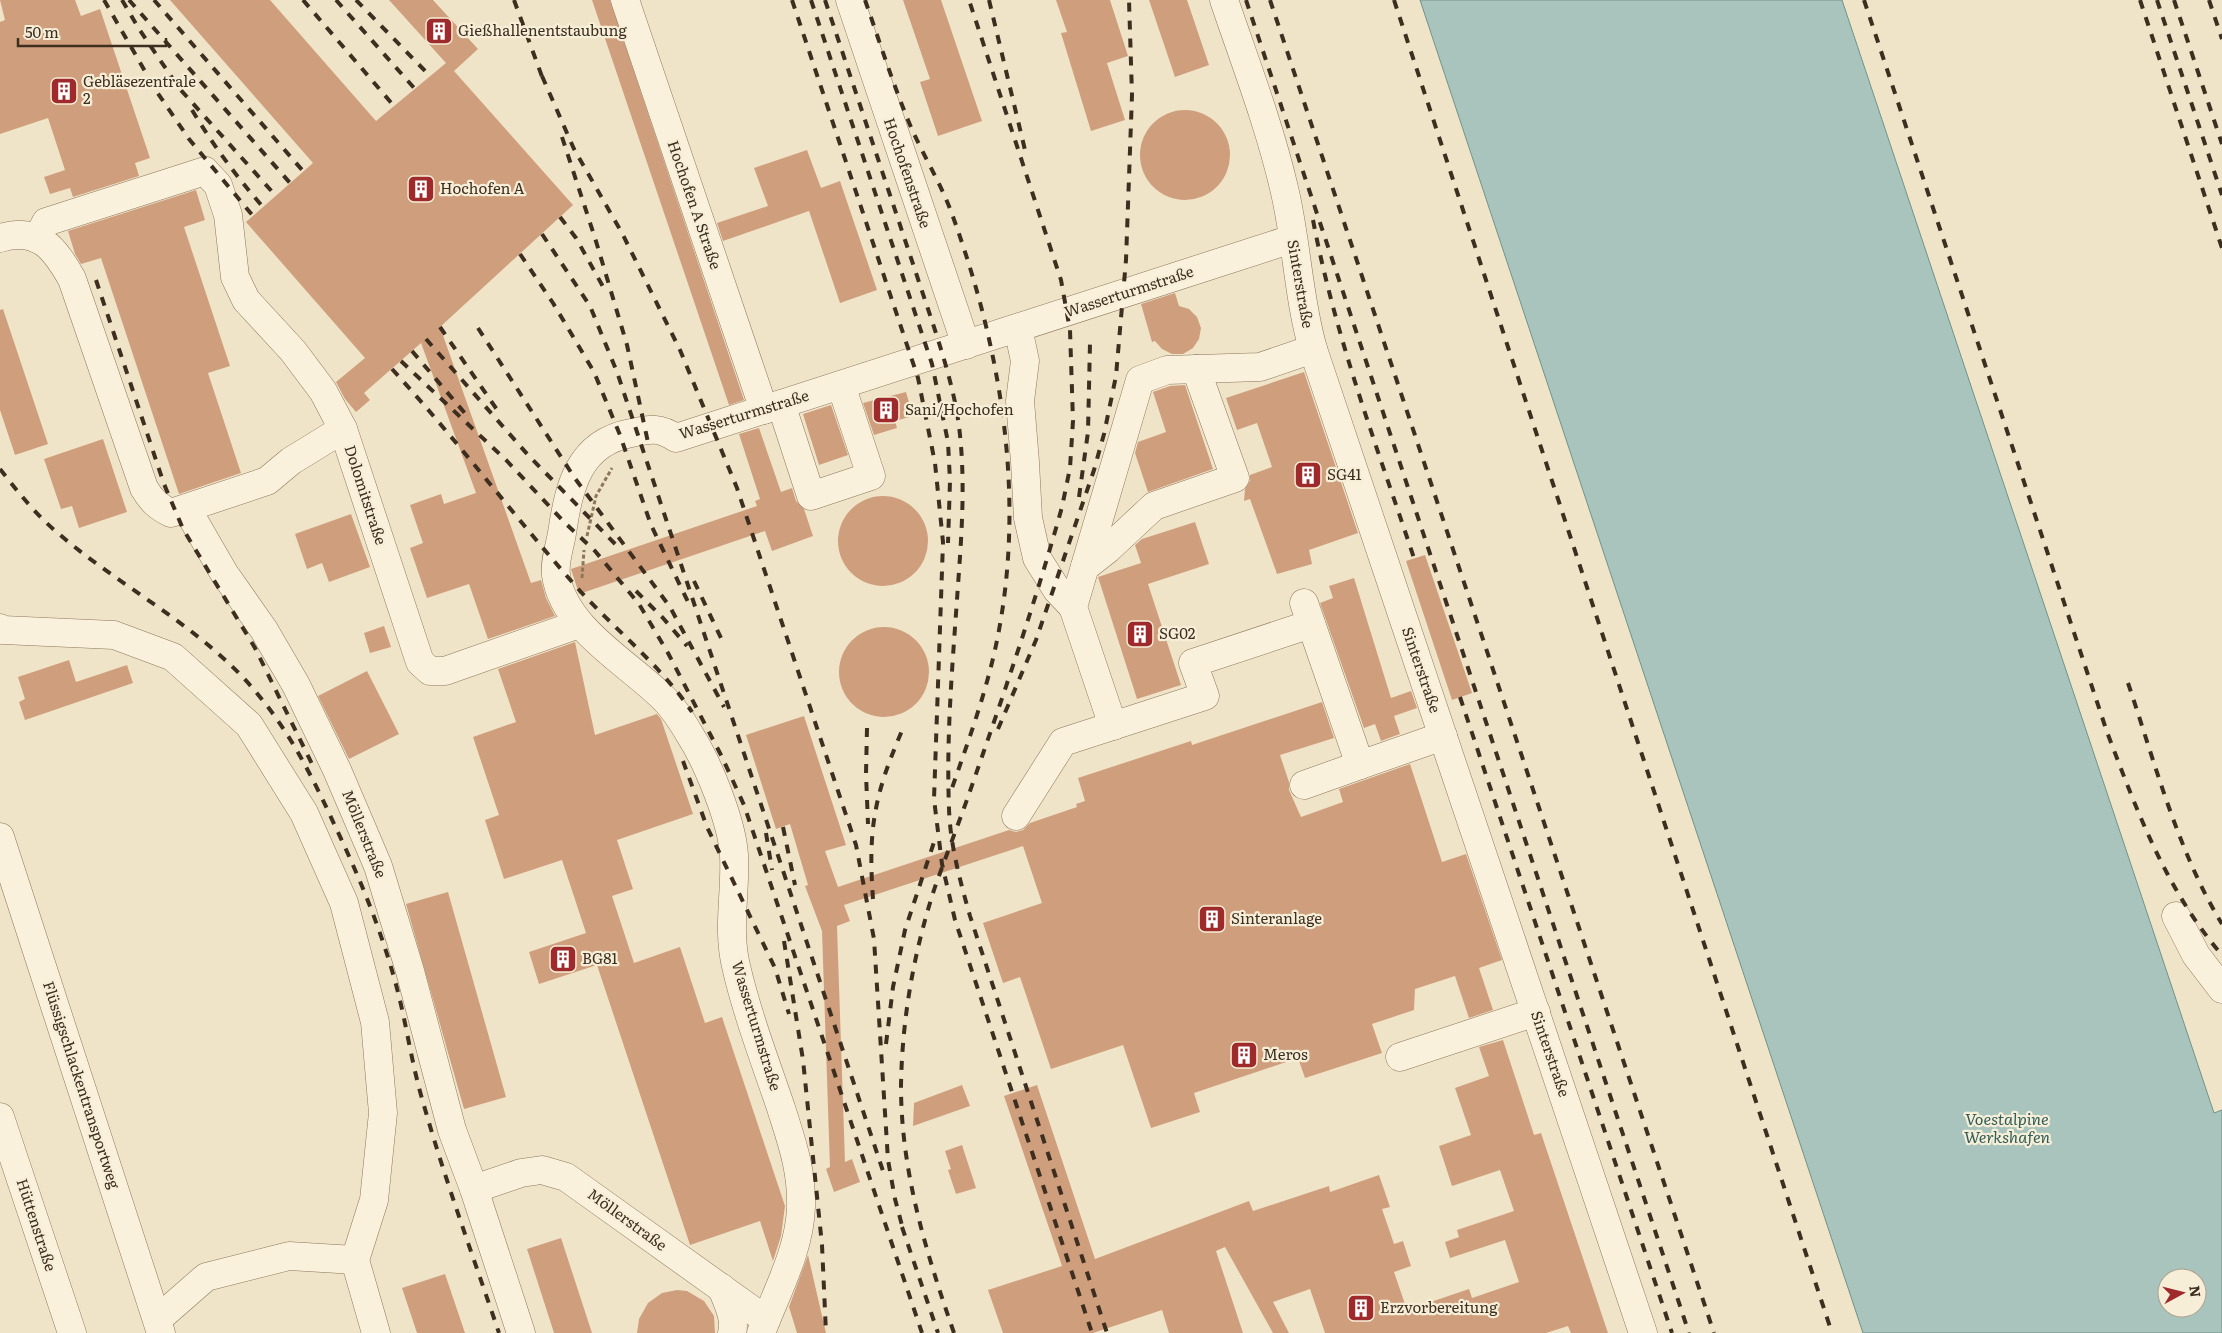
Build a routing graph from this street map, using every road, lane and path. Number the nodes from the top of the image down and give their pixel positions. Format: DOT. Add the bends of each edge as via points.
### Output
graph roads {
  1 [pos="625,0"];
  2 [pos="850,0"];
  3 [pos="1224,0"];
  4 [pos="0,238"];
  5 [pos="37,239"];
  6 [pos="1292,240"];
  7 [pos="1018,328"];
  8 [pos="966,345"];
  9 [pos="1313,349"];
  10 [pos="1196,369"];
  11 [pos="841,385"];
  12 [pos="772,407"];
  13 [pos="343,429"];
  14 [pos="608,454"];
  15 [pos="187,508"];
  16 [pos="586,540"];
  17 [pos="584,549"];
  18 [pos="1085,567"];
  19 [pos="582,586"];
  20 [pos="1073,606"];
  21 [pos="579,624"];
  22 [pos="0,628"];
  23 [pos="1113,726"];
  24 [pos="1443,736"];
  25 [pos="1360,765"];
  26 [pos="1304,785"];
  27 [pos="1016,816"];
  28 [pos="0,837"];
  29 [pos="2176,916"];
  30 [pos="2222,989"];
  31 [pos="1536,1012"];
  32 [pos="1400,1057"];
  33 [pos="0,1117"];
  34 [pos="474,1189"];
  35 [pos="355,1260"];
  36 [pos="722,1288"];
  37 [pos="160,1326"];
  38 [pos="764,1326"];
  39 [pos="72,1333"];
  40 [pos="376,1333"];
  41 [pos="521,1333"];
  42 [pos="732,1333"];
  43 [pos="1643,1333"];
  1 -- 12 [label="street, Hochofen A Straße"];
  2 -- 8 [label="street, Hochofenstraße"];
  3 -- 6 [label="street, Sinterstraße" via="1272,142 1285,190"];
  4 -- 5 [label="street, Dolomitstraße" via="30,235"];
  5 -- 13 [label="street" via="46,222 205,171 218,184 228,215 235,277 246,300 293,351 323,391"];
  5 -- 15 [label="street, Dolomitstraße" via="50,245 72,279 150,499 171,513"];
  6 -- 7 [label="street, Wasserturmstraße"];
  6 -- 9 [label="street, Sinterstraße"];
  7 -- 8 [label="street, Wasserturmstraße"];
  7 -- 20 [label="street" via="1024,361 1020,402 1028,518 1037,558 1057,590"];
  8 -- 11 [label="street, Wasserturmstraße"];
  9 -- 10 [label="street" via="1260,367"];
  9 -- 24 [label="street, Sinterstraße"];
  10 -- 18 [label="street" via="1167,370 1140,380"];
  10 -- 18 [label="street" via="1235,478 1154,506"];
  11 -- 12 [label="street, Wasserturmstraße"];
  11 -- 12 [label="street, Hochofen A Straße" via="871,476 811,496"];
  12 -- 14 [label="street, Wasserturmstraße" via="676,438 663,430 624,434"];
  13 -- 15 [label="street, Dolomitstraße" via="291,461 267,481"];
  13 -- 21 [label="street, Dolomitstraße" via="420,662 430,671 445,671"];
  14 -- 16 [label="path"];
  14 -- 21 [label="street, Wasserturmstraße" via="587,456 574,477 564,521 556,572 561,597"];
  15 -- 34 [label="street, Möllerstraße" via="224,573 264,630 296,685 338,770 378,866 452,1130"];
  17 -- 19 [label="path"];
  18 -- 20 [label="street"];
  20 -- 23 [label="street"];
  21 -- 38 [label="street, Wasserturmstraße" via="661,695 691,737 730,826 734,855 730,921 735,962 746,1006 799,1165 801,1206 798,1235"];
  22 -- 35 [label="street" via="114,635 173,657 249,725 304,813 344,903 375,1022 383,1113 374,1200"];
  23 -- 25 [label="street" via="1204,696 1194,662 1308,613"];
  23 -- 27 [label="street" via="1063,742"];
  24 -- 25 [label="street"];
  24 -- 31 [label="street, Sinterstraße"];
  25 -- 26 [label="street"];
  28 -- 37 [label="street, Flüssigschlackentransportweg"];
  29 -- 30 [label="street" via="2196,955"];
  31 -- 32 [label="street"];
  31 -- 43 [label="street, Sinterstraße"];
  33 -- 39 [label="street, Hüttenstraße"];
  34 -- 36 [label="street, Möllerstraße" via="521,1173 542,1170 566,1177"];
  34 -- 41 [label="street, Möllerstraße"];
  35 -- 37 [label="street" via="289,1256 206,1277"];
  35 -- 40 [label="street"];
  36 -- 38 [label="street, Möllerstraße"];
  36 -- 42 [label="street" via="730,1310"];
}
